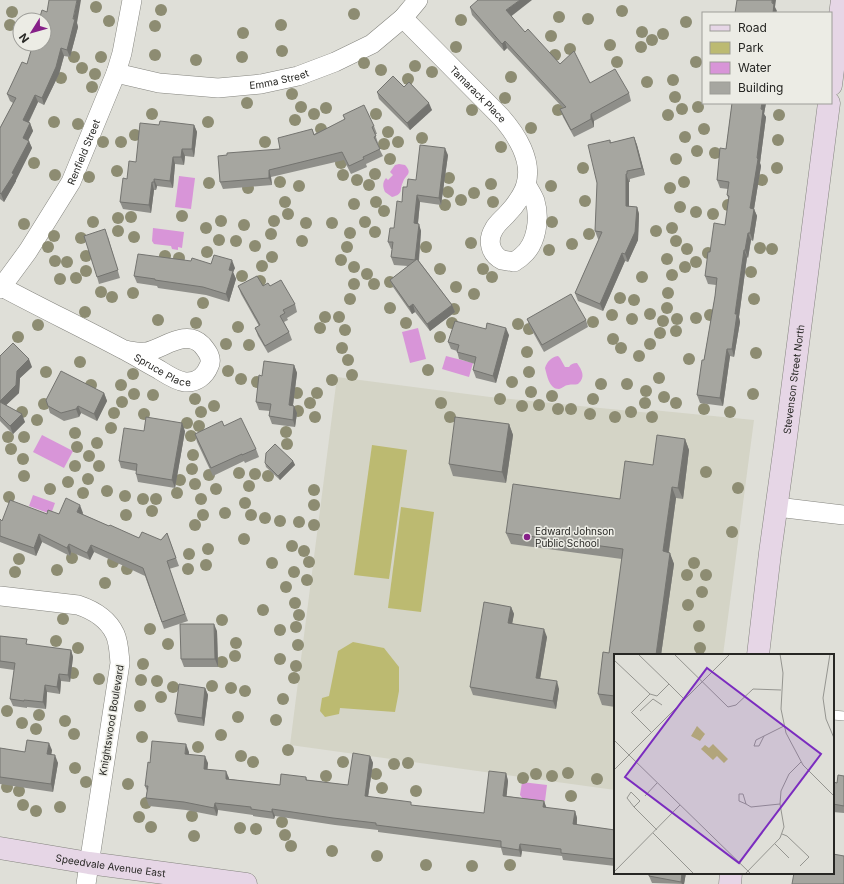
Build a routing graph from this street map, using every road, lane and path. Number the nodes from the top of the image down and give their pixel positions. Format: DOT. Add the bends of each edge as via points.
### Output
graph roads {
  1 [pos="132,0"];
  2 [pos="418,0"];
  3 [pos="842,0"];
  4 [pos="403,18"];
  5 [pos="116,73"];
  6 [pos="832,77"];
  7 [pos="829,104"];
  8 [pos="526,184"];
  9 [pos="1,288"];
  10 [pos="124,350"];
  11 [pos="777,507"];
  12 [pos="844,515"];
  13 [pos="0,596"];
  14 [pos="758,654"];
  15 [pos="834,715"];
  16 [pos="844,716"];
  17 [pos="0,848"];
  18 [pos="89,863"];
  19 [pos="731,874"];
  20 [pos="86,884"];
  21 [pos="240,884"];
  22 [pos="730,884"];
  1 -- 5 [label="street, Renfield Street"];
  2 -- 4 [label="street, Emma Street"];
  3 -- 6 [label="main road"];
  4 -- 5 [label="street, Emma Street" via="372,44 335,62 298,76 261,84 218,88 159,83"];
  4 -- 8 [label="street, Tamarack Place" via="510,127 523,151 528,172"];
  5 -- 9 [label="street, Renfield Street" via="71,182 28,251"];
  7 -- 11 [label="main road, Stevenson Street North"];
  9 -- 10 [label="street, Spruce Place"];
  11 -- 12 [label="street"];
  11 -- 14 [label="main road, Stevenson Street North"];
  13 -- 18 [label="street, Knightswood Boulevard" via="78,605 99,615 115,634 120,662"];
  15 -- 16 [label="lane"];
  17 -- 18 [label="main road, Speedvale Avenue East"];
  18 -- 20 [label="street, Knightswood Boulevard"];
  18 -- 21 [label="main road, Speedvale Avenue East"];
  19 -- 22 [label="main road"];
}
